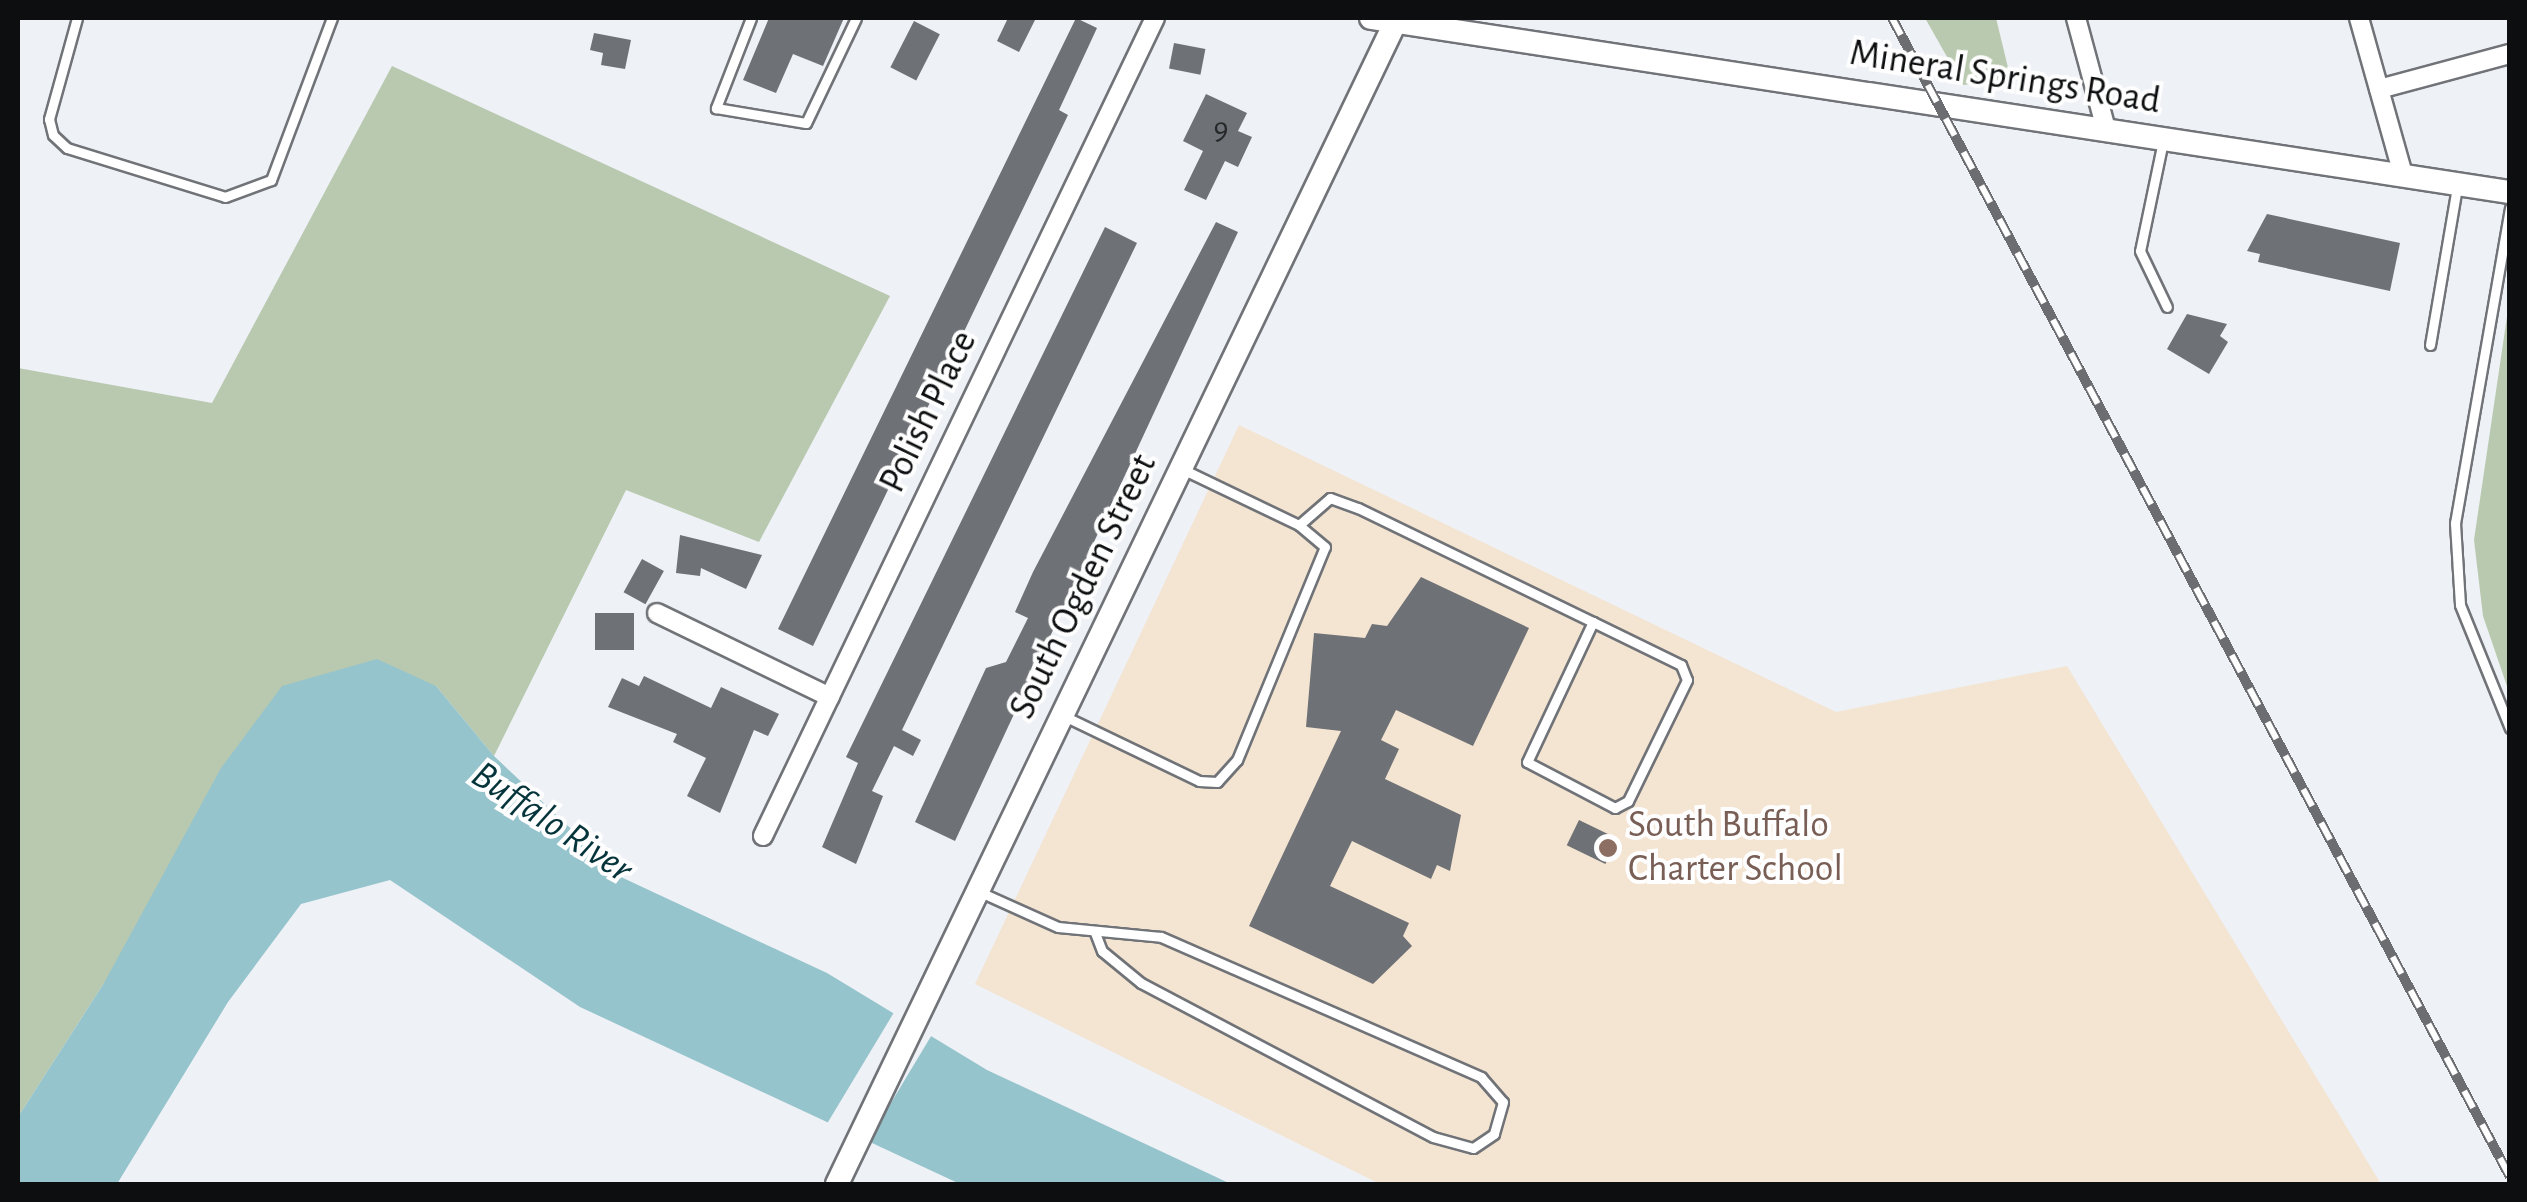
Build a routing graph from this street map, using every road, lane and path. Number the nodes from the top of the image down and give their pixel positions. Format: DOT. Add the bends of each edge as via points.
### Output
graph roads {
  1 [pos="77,18"];
  2 [pos="332,18"];
  3 [pos="751,18"];
  4 [pos="856,18"];
  5 [pos="1155,18"];
  6 [pos="1372,18"];
  7 [pos="2076,18"];
  8 [pos="2360,18"];
  9 [pos="1396,22"];
  10 [pos="2510,54"];
  11 [pos="2379,89"];
  12 [pos="2106,129"];
  13 [pos="2164,138"];
  14 [pos="2403,176"];
  15 [pos="2457,184"];
  16 [pos="2510,192"];
  17 [pos="2510,208"];
  18 [pos="2504,274"];
  19 [pos="2167,307"];
  20 [pos="2430,345"];
  21 [pos="1180,468"];
  22 [pos="1299,524"];
  23 [pos="658,613"];
  24 [pos="1593,622"];
  25 [pos="830,696"];
  26 [pos="1061,714"];
  27 [pos="2510,728"];
  28 [pos="763,836"];
  29 [pos="977,891"];
  30 [pos="1096,933"];
  31 [pos="837,1184"];
  1 -- 2 [label="lane" via="49,119 53,135 66,148 225,197 271,180"];
  3 -- 4 [label="lane" via="716,108 806,123"];
  5 -- 25 [label="street, Polish Place"];
  6 -- 9 [label="street, Mineral Springs Road"];
  7 -- 12 [label="street"];
  8 -- 11 [label="street"];
  9 -- 12 [label="street, Mineral Springs Road"];
  9 -- 21 [label="street, South Ogden Street"];
  10 -- 11 [label="street"];
  11 -- 14 [label="street"];
  12 -- 13 [label="street, Mineral Springs Road"];
  13 -- 14 [label="street, Mineral Springs Road"];
  13 -- 19 [label="lane" via="2140,251"];
  14 -- 15 [label="street, Mineral Springs Road"];
  15 -- 16 [label="street, Mineral Springs Road"];
  15 -- 20 [label="lane"];
  17 -- 18 [label="lane"];
  18 -- 27 [label="lane" via="2456,524 2460,605"];
  21 -- 22 [label="lane"];
  21 -- 26 [label="street, South Ogden Street"];
  22 -- 24 [label="lane" via="1330,498"];
  22 -- 26 [label="lane" via="1327,560 1237,760 1217,782 1181,772"];
  23 -- 25 [label="street"];
  24 -- 24 [label="lane" via="1686,670 1628,801 1615,808 1527,762"];
  25 -- 28 [label="street, Polish Place"];
  26 -- 29 [label="street, South Ogden Street"];
  29 -- 30 [label="lane" via="1043,922"];
  29 -- 31 [label="street, South Ogden Street"];
  30 -- 30 [label="lane" via="1102,952 1141,984 1433,1137 1474,1148 1494,1134 1503,1102 1481,1076 1161,937 1117,927"];
}
